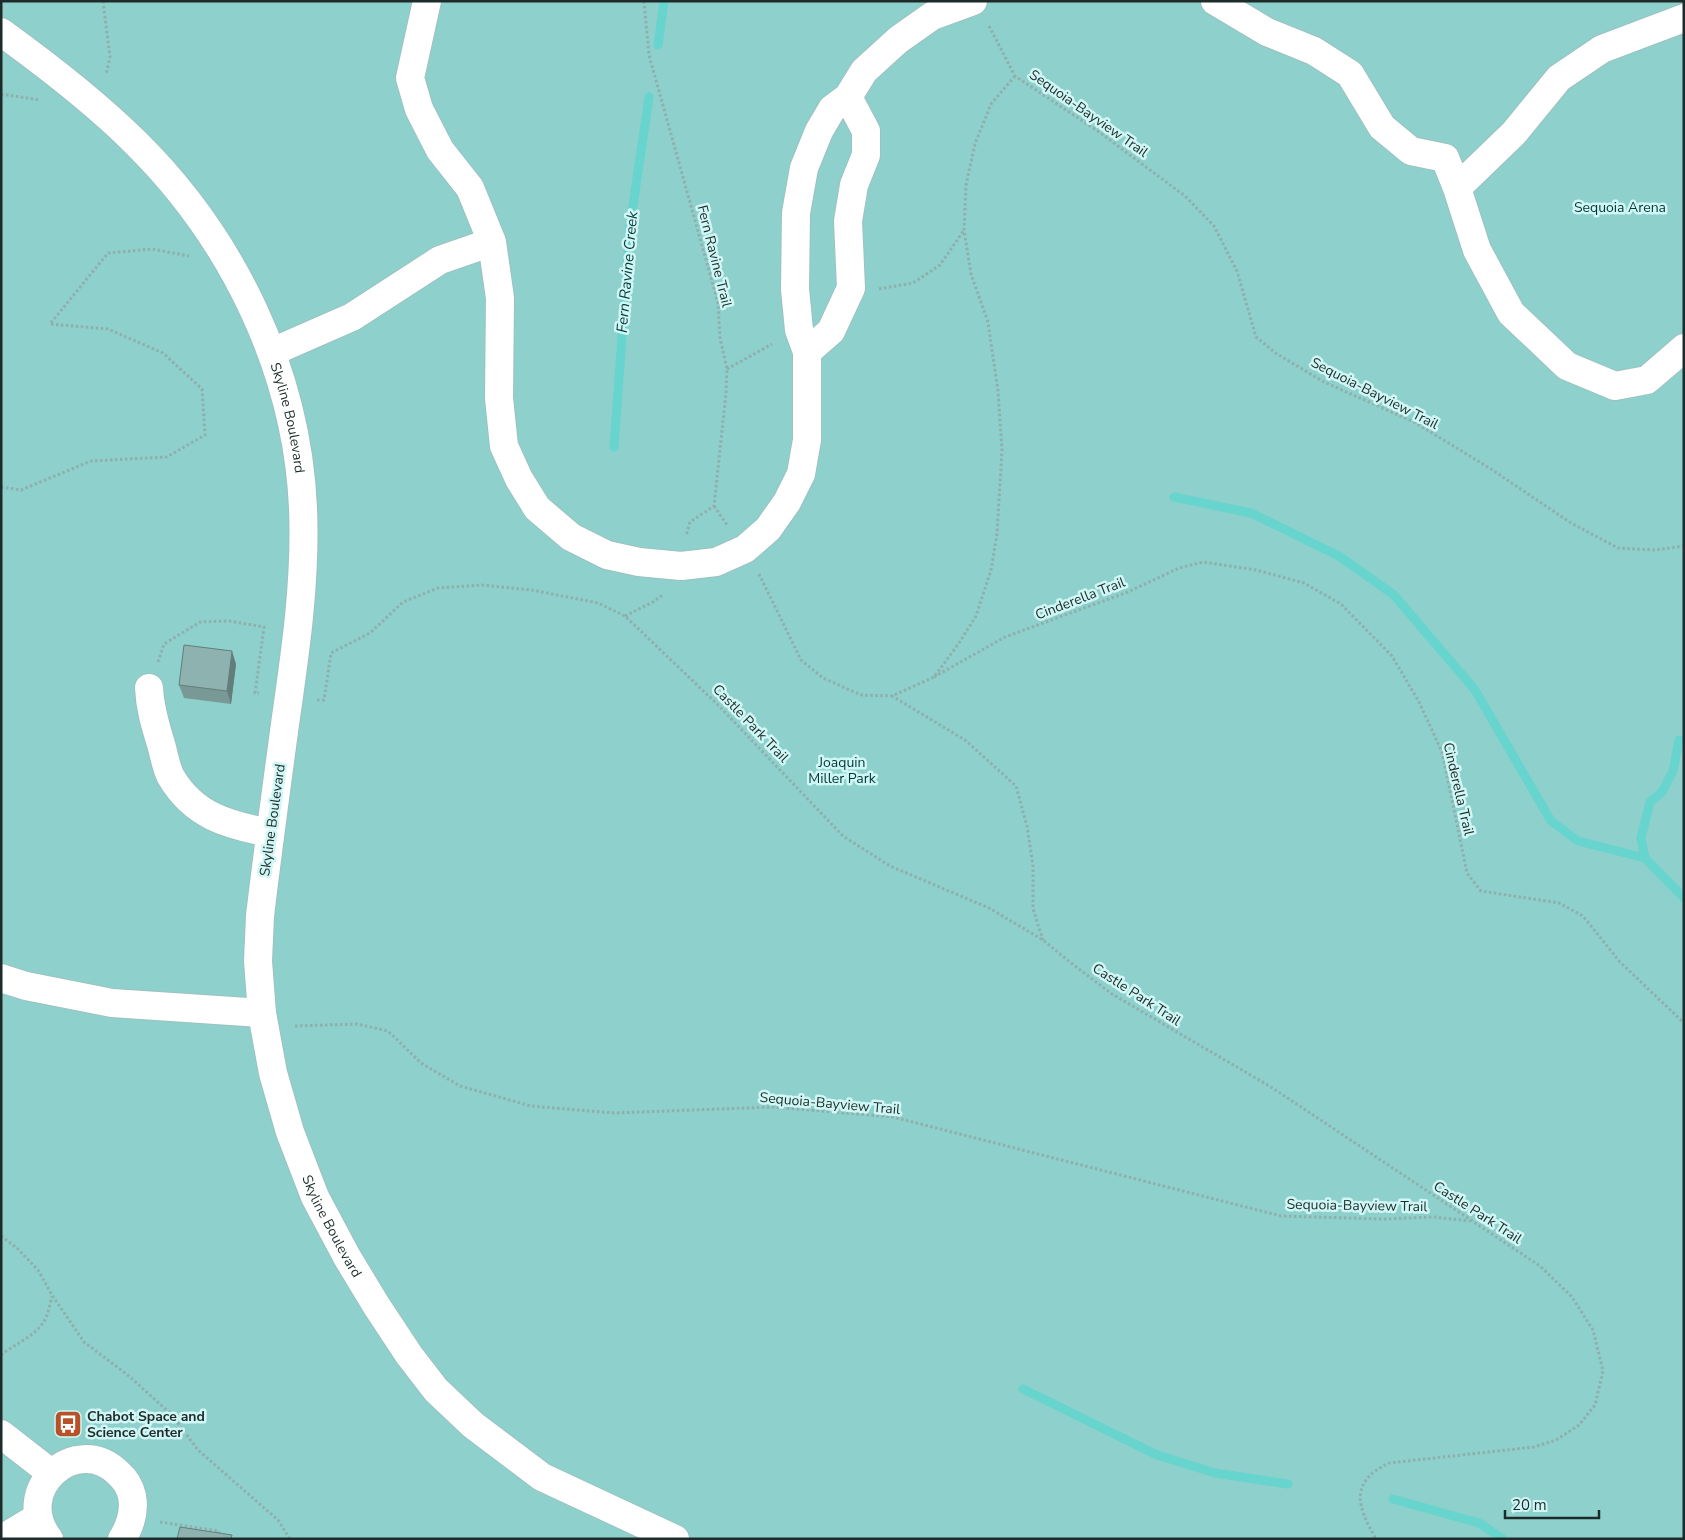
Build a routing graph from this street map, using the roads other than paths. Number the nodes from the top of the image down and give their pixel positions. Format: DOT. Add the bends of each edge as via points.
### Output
graph roads {
  1 [pos="427,1"];
  2 [pos="1215,1"];
  3 [pos="979,10"];
  4 [pos="1684,18"];
  5 [pos="1,32"];
  6 [pos="848,96"];
  7 [pos="1457,188"];
  8 [pos="492,242"];
  9 [pos="803,341"];
  10 [pos="1684,348"];
  11 [pos="272,352"];
  12 [pos="149,688"];
  13 [pos="270,832"];
  14 [pos="1,978"];
  15 [pos="262,1013"];
  16 [pos="1,1434"];
  17 [pos="52,1473"];
  18 [pos="44,1528"];
  19 [pos="127,1528"];
  20 [pos="2,1539"];
  21 [pos="675,1539"];
  1 -- 8 [label="main road" via="410,78 419,109 440,150 470,188"];
  2 -- 7 [label="main road" via="1267,32 1314,51 1350,74 1382,127 1411,151 1445,158"];
  3 -- 6 [label="main road" via="932,16 898,40 864,71"];
  4 -- 7 [label="main road" via="1602,49 1559,78 1514,133"];
  5 -- 11 [label="main road, Skyline Boulevard" via="98,108 137,144 177,189 230,265 253,306"];
  6 -- 9 [label="main road" via="832,109 804,168 796,213 795,289"];
  6 -- 9 [label="main road" via="866,131 866,155 854,185 848,221 852,288 831,331"];
  7 -- 10 [label="main road" via="1477,250 1511,313 1567,366 1615,386 1646,380"];
  8 -- 9 [label="main road" via="500,298 499,398 504,446 537,508 571,537 607,555 681,566 716,562 745,549 768,529 788,502 801,474 807,440"];
  8 -- 11 [label="main road" via="440,260 352,317"];
  11 -- 13 [label="main road, Skyline Boulevard" via="298,456 303,508 298,632"];
  12 -- 13 [label="main road" via="150,709 170,776 191,802 211,817 243,828"];
  13 -- 15 [label="main road, Skyline Boulevard" via="258,961"];
  14 -- 15 [label="main road" via="112,1003"];
  15 -- 21 [label="main road, Skyline Boulevard" via="273,1073 315,1197 376,1305 436,1390 473,1425 542,1477"];
  16 -- 17 [label="main road"];
  17 -- 18 [label="main road" via="44,1483 37,1506"];
  17 -- 19 [label="main road" via="75,1460 102,1462 114,1469 131,1491 133,1504"];
  18 -- 20 [label="main road"];
}
